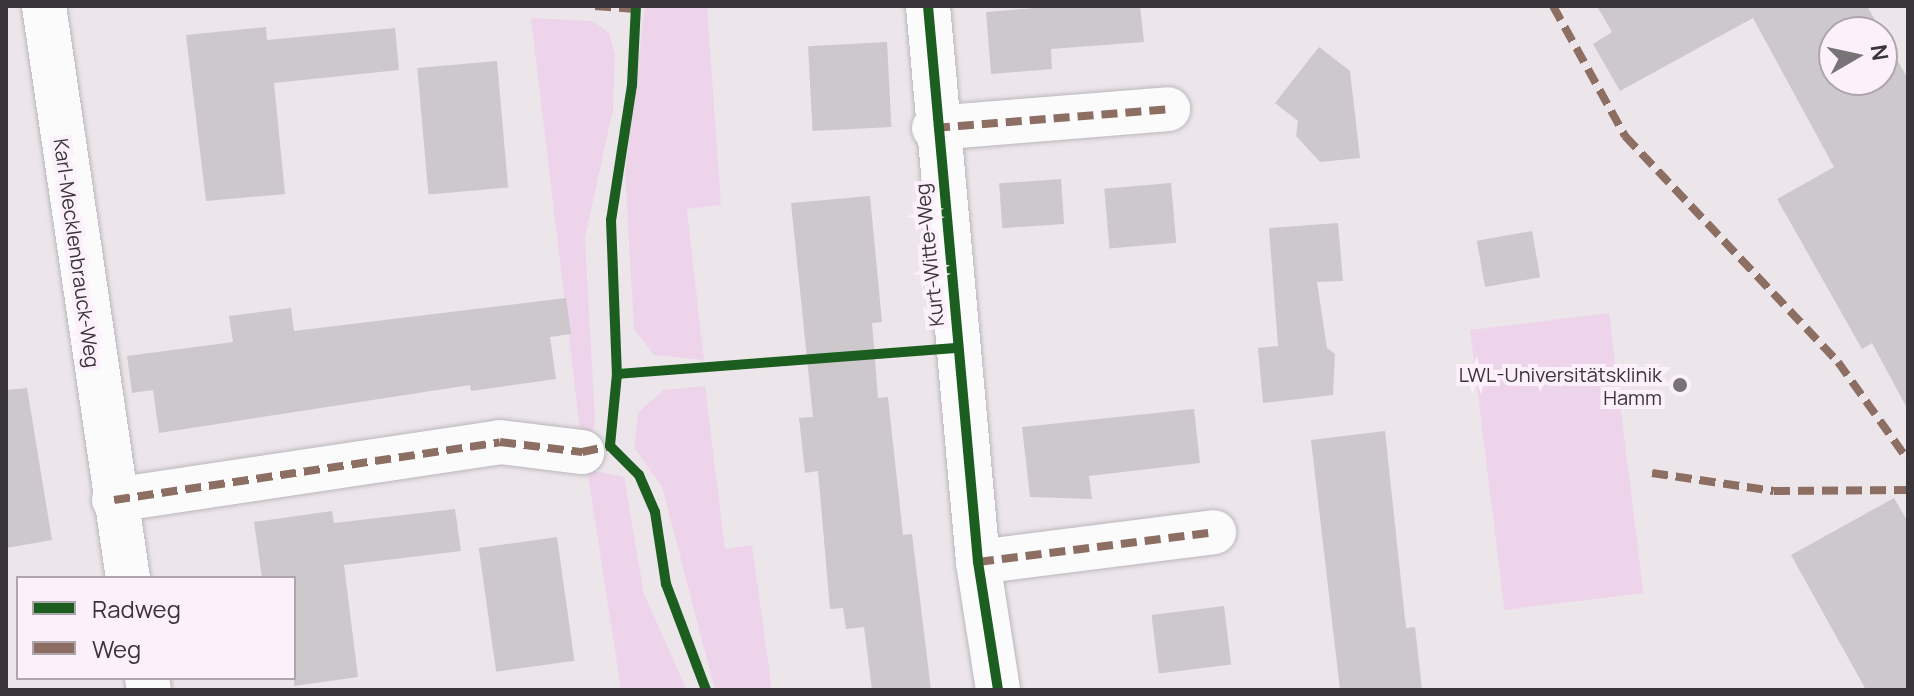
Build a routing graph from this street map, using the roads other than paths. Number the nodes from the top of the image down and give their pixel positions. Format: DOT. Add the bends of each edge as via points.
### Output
graph roads {
  1 [pos="44,6"];
  2 [pos="928,6"];
  3 [pos="1168,109"];
  4 [pos="934,128"];
  5 [pos="582,452"];
  6 [pos="114,500"];
  7 [pos="1214,532"];
  8 [pos="978,562"];
  9 [pos="128,576"];
  10 [pos="998,690"];
  1 -- 6 [label="street, Karl-Mecklenbrauck-Weg"];
  2 -- 4 [label="street, Kurt-Witte-Weg"];
  3 -- 4 [label="street"];
  4 -- 8 [label="street, Kurt-Witte-Weg"];
  5 -- 6 [label="street" via="500,442"];
  6 -- 9 [label="street, Karl-Mecklenbrauck-Weg"];
  7 -- 8 [label="street"];
  8 -- 10 [label="street, Kurt-Witte-Weg"];
}
